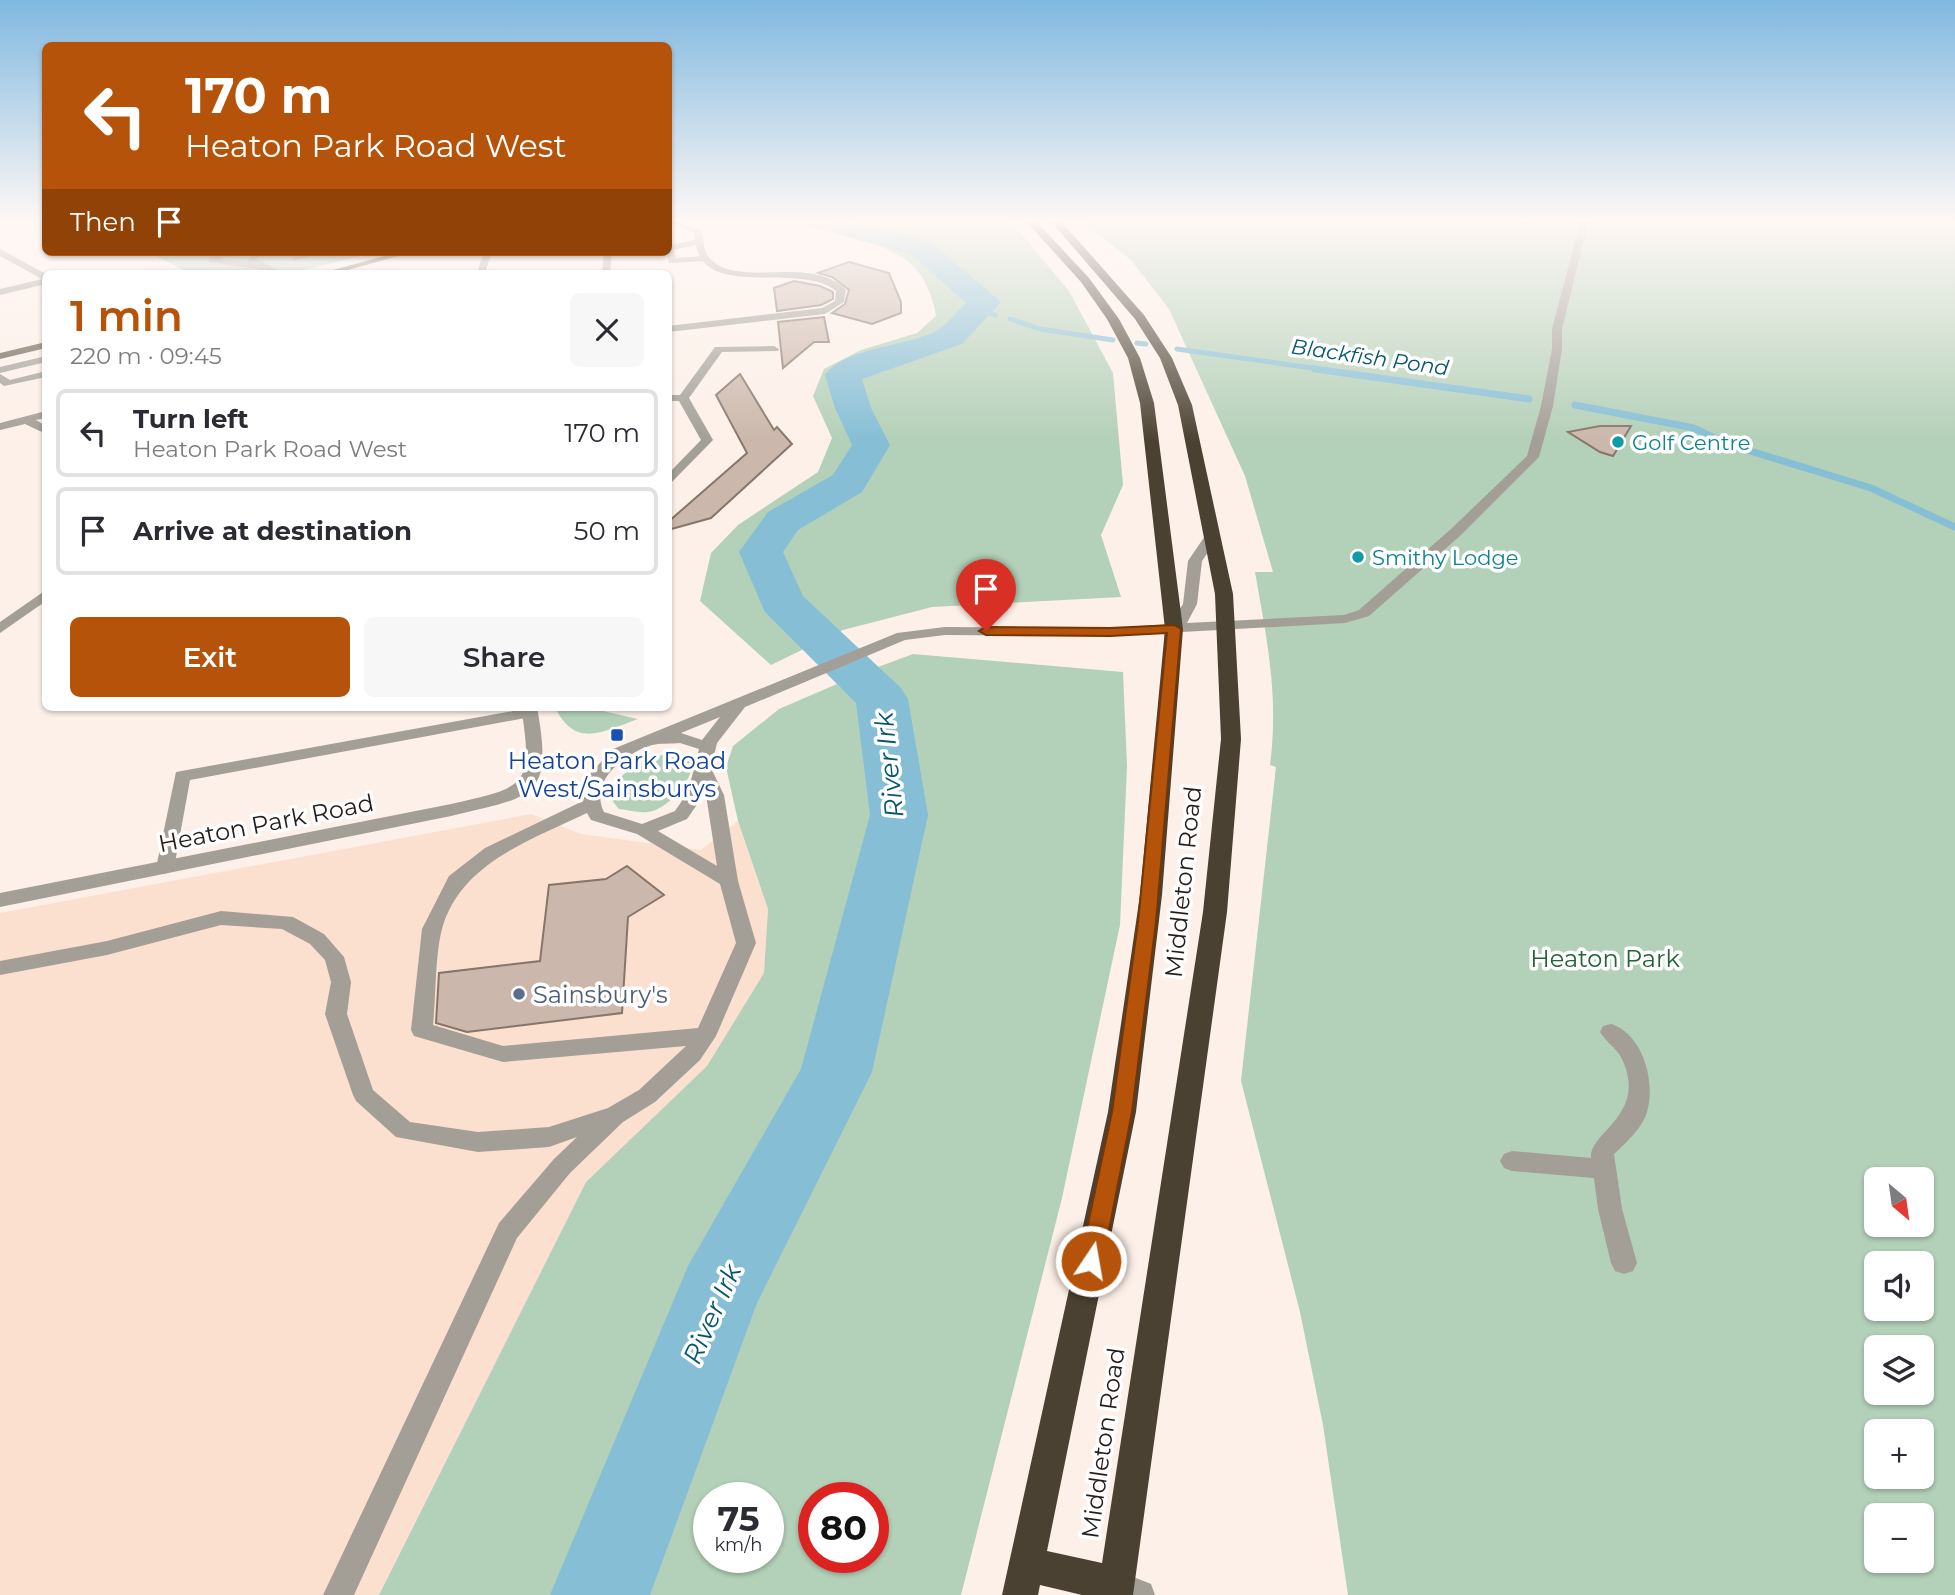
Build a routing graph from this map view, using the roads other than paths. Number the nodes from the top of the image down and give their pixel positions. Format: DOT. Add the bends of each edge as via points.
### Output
graph roads {
  1 [pos="841,293"];
  2 [pos="1095,293"];
  3 [pos="1121,293"];
  4 [pos="1566,293"];
  5 [pos="672,329"];
  6 [pos="769,329"];
  7 [pos="734,331"];
  8 [pos="42,346"];
  9 [pos="774,349"];
  10 [pos="0,356"];
  11 [pos="42,360"];
  12 [pos="0,370"];
  13 [pos="42,375"];
  14 [pos="0,377"];
  15 [pos="672,398"];
  16 [pos="683,398"];
  17 [pos="42,415"];
  18 [pos="27,419"];
  19 [pos="0,427"];
  20 [pos="42,428"];
  21 [pos="672,478"];
  22 [pos="1212,536"];
  23 [pos="42,597"];
  24 [pos="1225,626"];
  25 [pos="0,629"];
  26 [pos="1174,629"];
  27 [pos="741,701"];
  28 [pos="525,711"];
  29 [pos="530,711"];
  30 [pos="644,742"];
  31 [pos="708,747"];
  32 [pos="703,768"];
  33 [pos="591,804"];
  34 [pos="643,830"];
  35 [pos="165,868"];
  36 [pos="729,881"];
  37 [pos="0,900"];
  38 [pos="0,968"];
  39 [pos="1611,1032"];
  40 [pos="705,1036"];
  41 [pos="615,1115"];
  42 [pos="1512,1161"];
  43 [pos="1603,1169"];
  44 [pos="1624,1263"];
  45 [pos="1024,1579"];
  46 [pos="1124,1592"];
  47 [pos="338,1595"];
  1 -- 5 [label="street" via="832,309 816,313"];
  2 -- 26 [label="highway, Middleton Road" via="1134,358 1147,403"];
  3 -- 22 [label="highway, Middleton Road" via="1167,358 1185,405"];
  4 -- 24 [label="street" via="1547,406 1533,457 1524,467 1364,613 1345,619"];
  6 -- 7 [label="street"];
  8 -- 10 [label="main road"];
  9 -- 16 [label="street" via="722,344"];
  11 -- 12 [label="street"];
  13 -- 14 [label="street" via="8,384"];
  15 -- 16 [label="street"];
  16 -- 21 [label="street" via="707,440"];
  17 -- 18 [label="street"];
  18 -- 19 [label="street"];
  18 -- 20 [label="street"];
  22 -- 24 [label="highway, Middleton Road" via="1224,594"];
  22 -- 26 [label="street" via="1194,564 1194,593 1187,614"];
  23 -- 25 [label="street"];
  24 -- 26 [label="street"];
  24 -- 46 [label="highway, Middleton Road" via="1231,738 1215,912"];
  26 -- 27 [label="street" via="945,631 891,639"];
  26 -- 45 [label="highway, Middleton Road" via="1151,895 1122,1112"];
  27 -- 30 [label="street"];
  27 -- 31 [label="street"];
  28 -- 35 [label="street" via="182,776"];
  29 -- 35 [label="street, Heaton Park Road" via="537,765 535,776 516,793"];
  30 -- 31 [label="street" via="681,738"];
  30 -- 33 [label="street" via="619,752 596,777"];
  31 -- 32 [label="street"];
  32 -- 34 [label="street" via="697,792 681,815"];
  32 -- 36 [label="street" via="715,795"];
  33 -- 34 [label="street" via="597,816"];
  33 -- 40 [label="street" via="492,852 456,881 432,929 422,1030 503,1054"];
  34 -- 36 [label="street"];
  35 -- 37 [label="street, Heaton Park Road"];
  36 -- 40 [label="street" via="746,943"];
  38 -- 41 [label="street" via="107,948 221,918 286,922 317,939 334,957 341,982 336,1014 364,1095 404,1130 478,1142 549,1137"];
  39 -- 43 [label="street" via="1631,1053 1639,1085 1636,1112 1602,1151"];
  40 -- 41 [label="street" via="647,1096"];
  41 -- 47 [label="street" via="562,1166 508,1231"];
  42 -- 43 [label="street"];
  43 -- 44 [label="street"];
  45 -- 46 [label="highway"];
}
